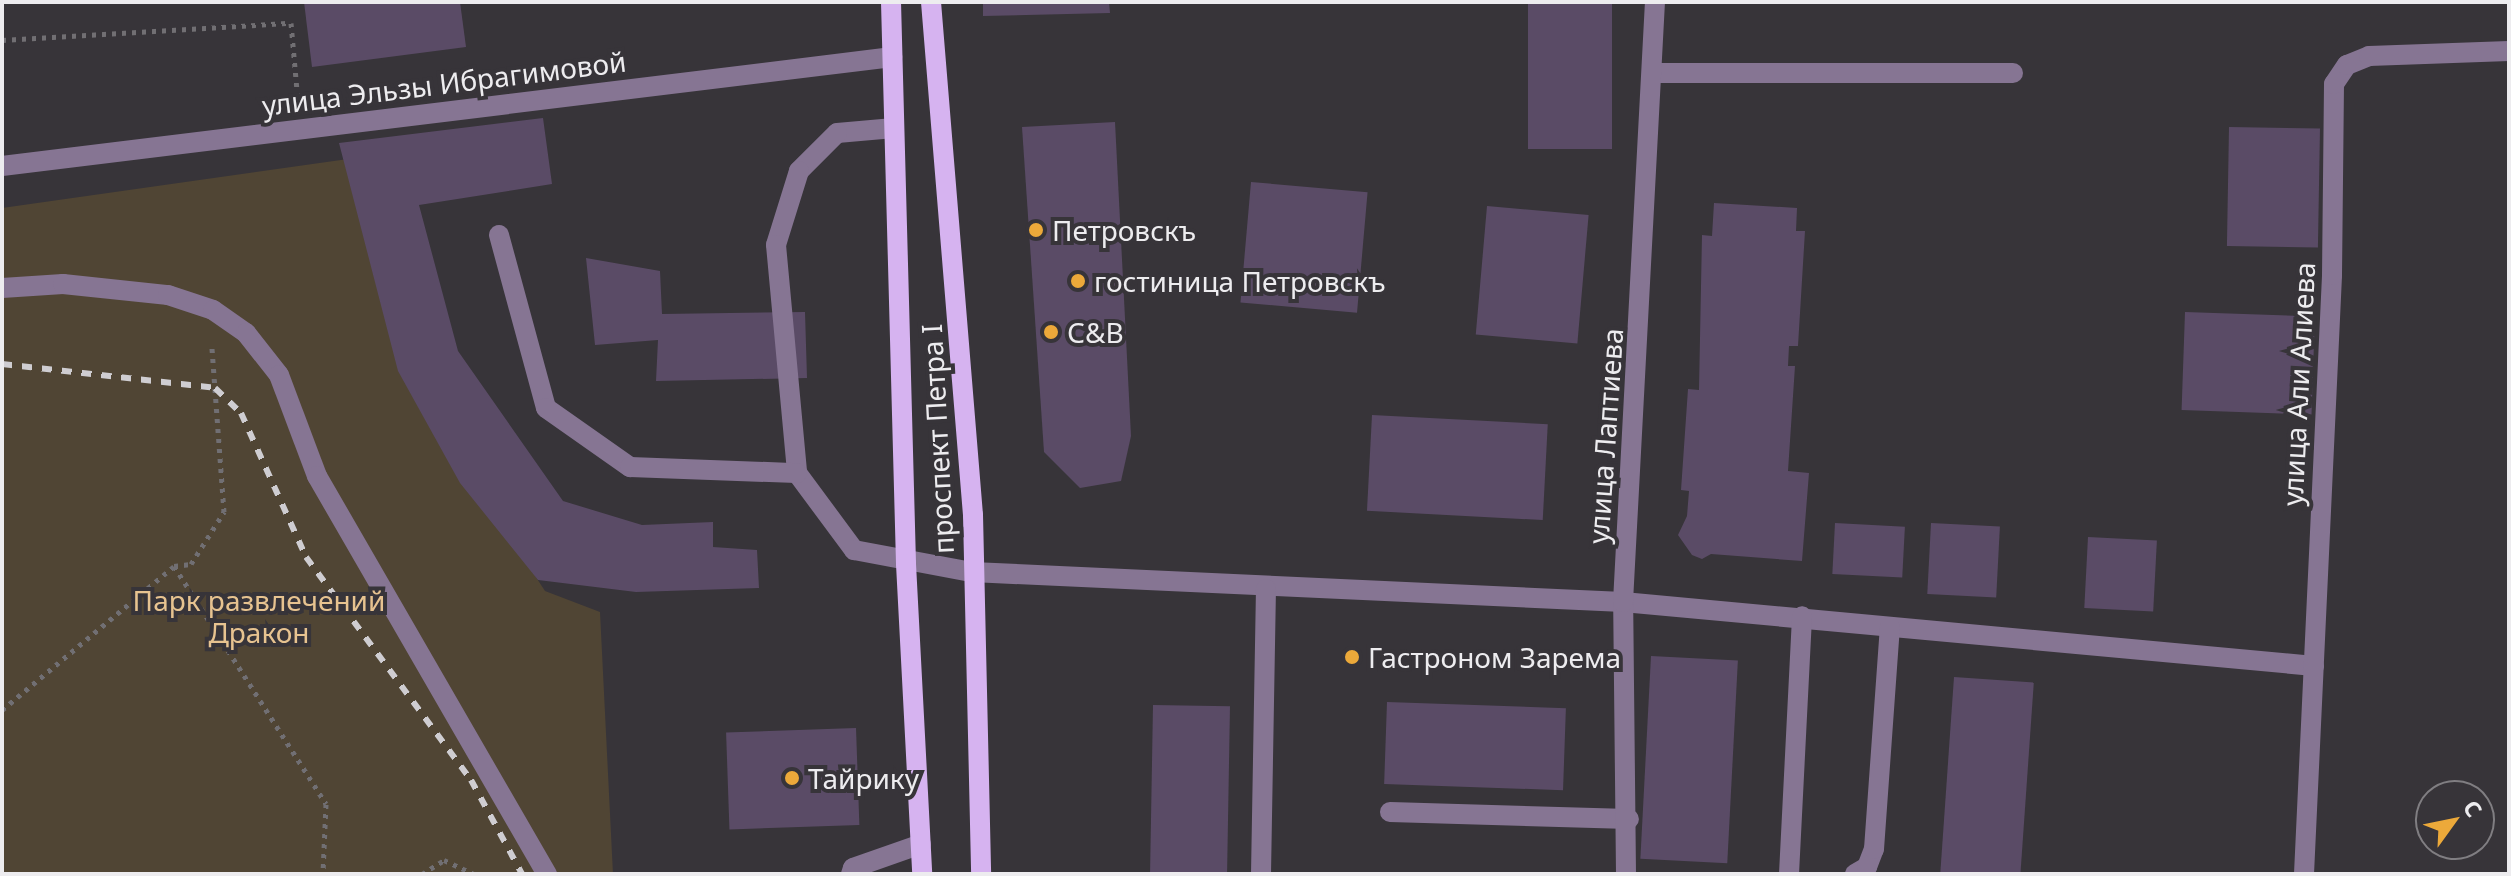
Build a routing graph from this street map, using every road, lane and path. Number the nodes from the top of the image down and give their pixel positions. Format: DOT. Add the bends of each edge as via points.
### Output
graph roads {
  1 [pos="891,2"];
  2 [pos="931,2"];
  3 [pos="1655,2"];
  4 [pos="2,40"];
  5 [pos="2509,51"];
  6 [pos="892,57"];
  7 [pos="1652,73"];
  8 [pos="2013,73"];
  9 [pos="301,128"];
  10 [pos="894,128"];
  11 [pos="2,166"];
  12 [pos="499,235"];
  13 [pos="2,288"];
  14 [pos="213,310"];
  15 [pos="797,473"];
  16 [pos="906,564"];
  17 [pos="174,566"];
  18 [pos="972,572"];
  19 [pos="1266,589"];
  20 [pos="1623,602"];
  21 [pos="1802,616"];
  22 [pos="1890,628"];
  23 [pos="2314,666"];
  24 [pos="2,710"];
  25 [pos="1390,812"];
  26 [pos="1629,819"];
  27 [pos="921,844"];
  28 [pos="323,874"];
  29 [pos="422,874"];
  30 [pos="474,874"];
  31 [pos="547,874"];
  32 [pos="851,874"];
  33 [pos="922,874"];
  34 [pos="981,874"];
  35 [pos="1261,874"];
  36 [pos="1626,874"];
  37 [pos="1789,874"];
  38 [pos="1855,874"];
  39 [pos="2304,874"];
  1 -- 6 [label="main road, проспект Петра I"];
  2 -- 18 [label="main road, проспект Петра I" via="960,333"];
  3 -- 7 [label="street, улица Лаптиева"];
  4 -- 9 [label="path" via="291,23"];
  5 -- 23 [label="street, улица Али Алиева" via="2369,56 2347,65 2334,84"];
  6 -- 9 [label="street, улица Эльзы Ибрагимовой"];
  6 -- 10 [label="main road, проспект Петра I"];
  7 -- 8 [label="street"];
  7 -- 20 [label="street, улица Лаптиева"];
  9 -- 11 [label="street, улица Эльзы Ибрагимовой"];
  10 -- 15 [label="street" via="837,133 799,171 776,245"];
  10 -- 16 [label="main road, проспект Петра I"];
  12 -- 15 [label="street" via="546,408 630,467"];
  13 -- 14 [label="street" via="108,288 168,295"];
  14 -- 17 [label="path" via="211,386 224,512 191,564"];
  14 -- 31 [label="street" via="246,333 279,375 317,476"];
  15 -- 16 [label="street" via="854,550"];
  16 -- 18 [label="street"];
  16 -- 27 [label="main road, проспект Петра I"];
  17 -- 24 [label="path"];
  17 -- 28 [label="path" via="326,804"];
  18 -- 19 [label="street"];
  18 -- 34 [label="main road, проспект Петра I"];
  19 -- 20 [label="street"];
  19 -- 35 [label="street"];
  20 -- 21 [label="street"];
  20 -- 26 [label="street, улица Лаптиева"];
  21 -- 22 [label="street"];
  21 -- 37 [label="street"];
  22 -- 23 [label="street"];
  22 -- 38 [label="street" via="1874,849 1867,867"];
  23 -- 39 [label="street, улица Али Алиева"];
  25 -- 26 [label="street"];
  26 -- 36 [label="street, улица Лаптиева"];
  27 -- 32 [label="street" via="853,868"];
  27 -- 33 [label="main road, проспект Петра I"];
  29 -- 30 [label="path" via="444,860"];
}
